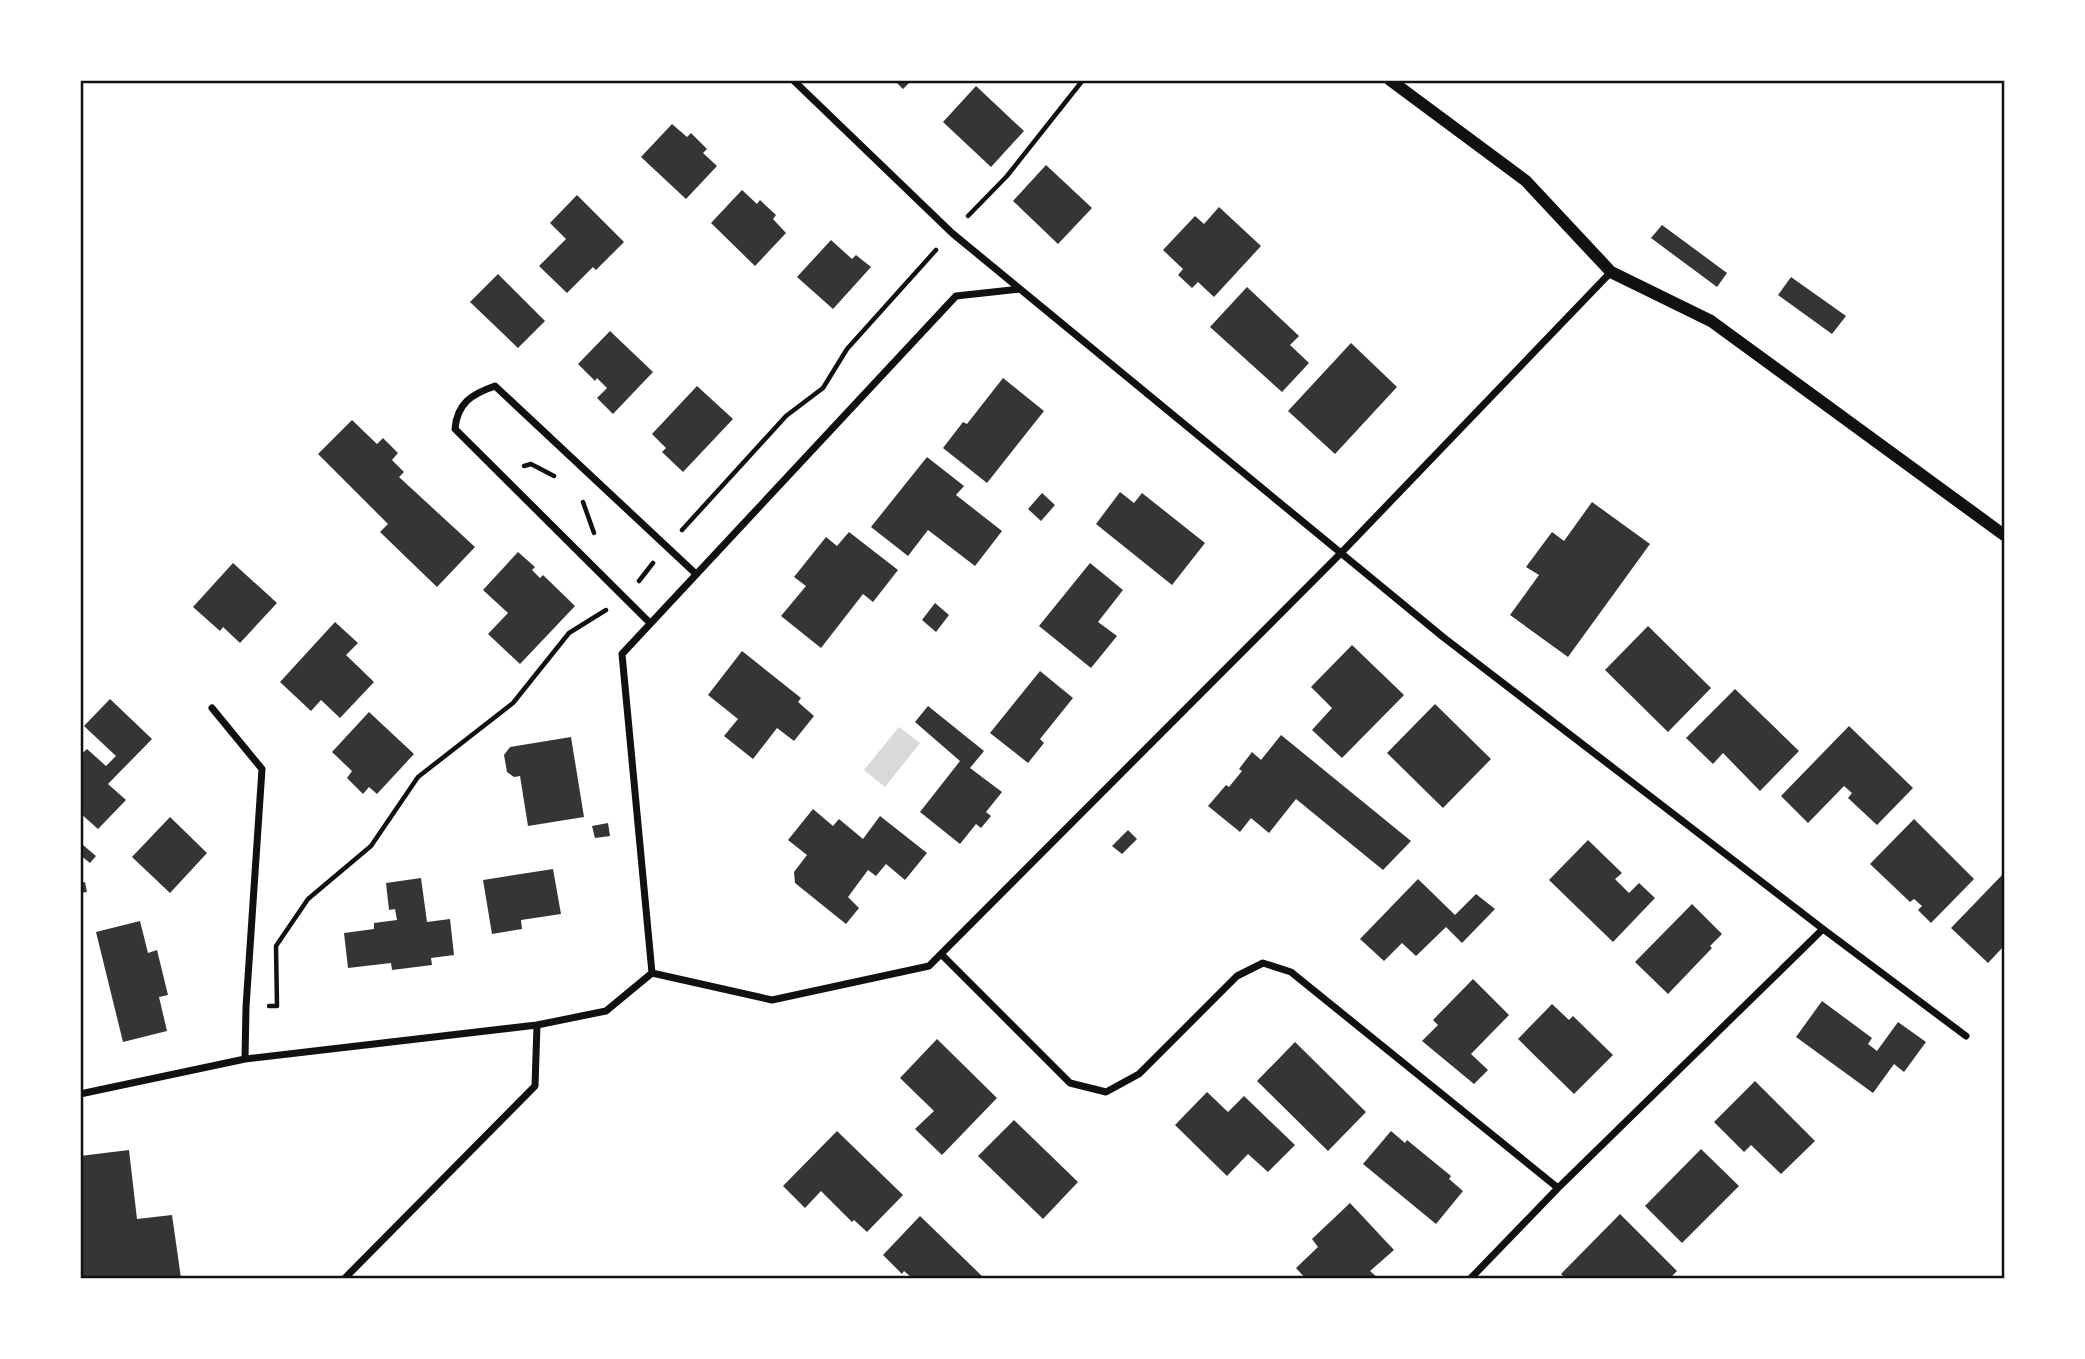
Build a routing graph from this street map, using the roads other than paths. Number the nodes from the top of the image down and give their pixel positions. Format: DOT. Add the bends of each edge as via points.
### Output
graph roads {
  1 [pos="793,80"];
  2 [pos="1390,80"];
  3 [pos="1611,272"];
  4 [pos="1020,289"];
  5 [pos="2004,535"];
  6 [pos="1342,552"];
  7 [pos="696,574"];
  8 [pos="650,623"];
  9 [pos="212,708"];
  10 [pos="1823,929"];
  11 [pos="940,954"];
  12 [pos="652,973"];
  13 [pos="537,1025"];
  14 [pos="1966,1036"];
  15 [pos="245,1059"];
  16 [pos="80,1094"];
  17 [pos="1558,1188"];
  18 [pos="345,1279"];
  19 [pos="1471,1279"];
  1 -- 4 [label="street" via="952,233"];
  2 -- 3 [label="street" via="1526,181"];
  3 -- 5 [label="street" via="1711,321"];
  3 -- 6 [label="street"];
  4 -- 6 [label="street"];
  4 -- 7 [label="street" via="956,296"];
  6 -- 10 [label="street" via="1443,637"];
  6 -- 11 [label="street"];
  7 -- 8 [label="street"];
  7 -- 8 [label="street" via="495,386 476,393 456,413 455,429"];
  8 -- 12 [label="street" via="621,653"];
  9 -- 15 [label="street" via="262,769"];
  10 -- 14 [label="street"];
  10 -- 17 [label="street"];
  11 -- 12 [label="street" via="929,966 772,1000"];
  11 -- 17 [label="street" via="1070,1083 1106,1092 1139,1074 1237,976 1262,963 1291,972"];
  12 -- 13 [label="street" via="606,1011"];
  13 -- 15 [label="street"];
  13 -- 18 [label="street" via="535,1086"];
  15 -- 16 [label="street"];
  17 -- 19 [label="street"];
}
